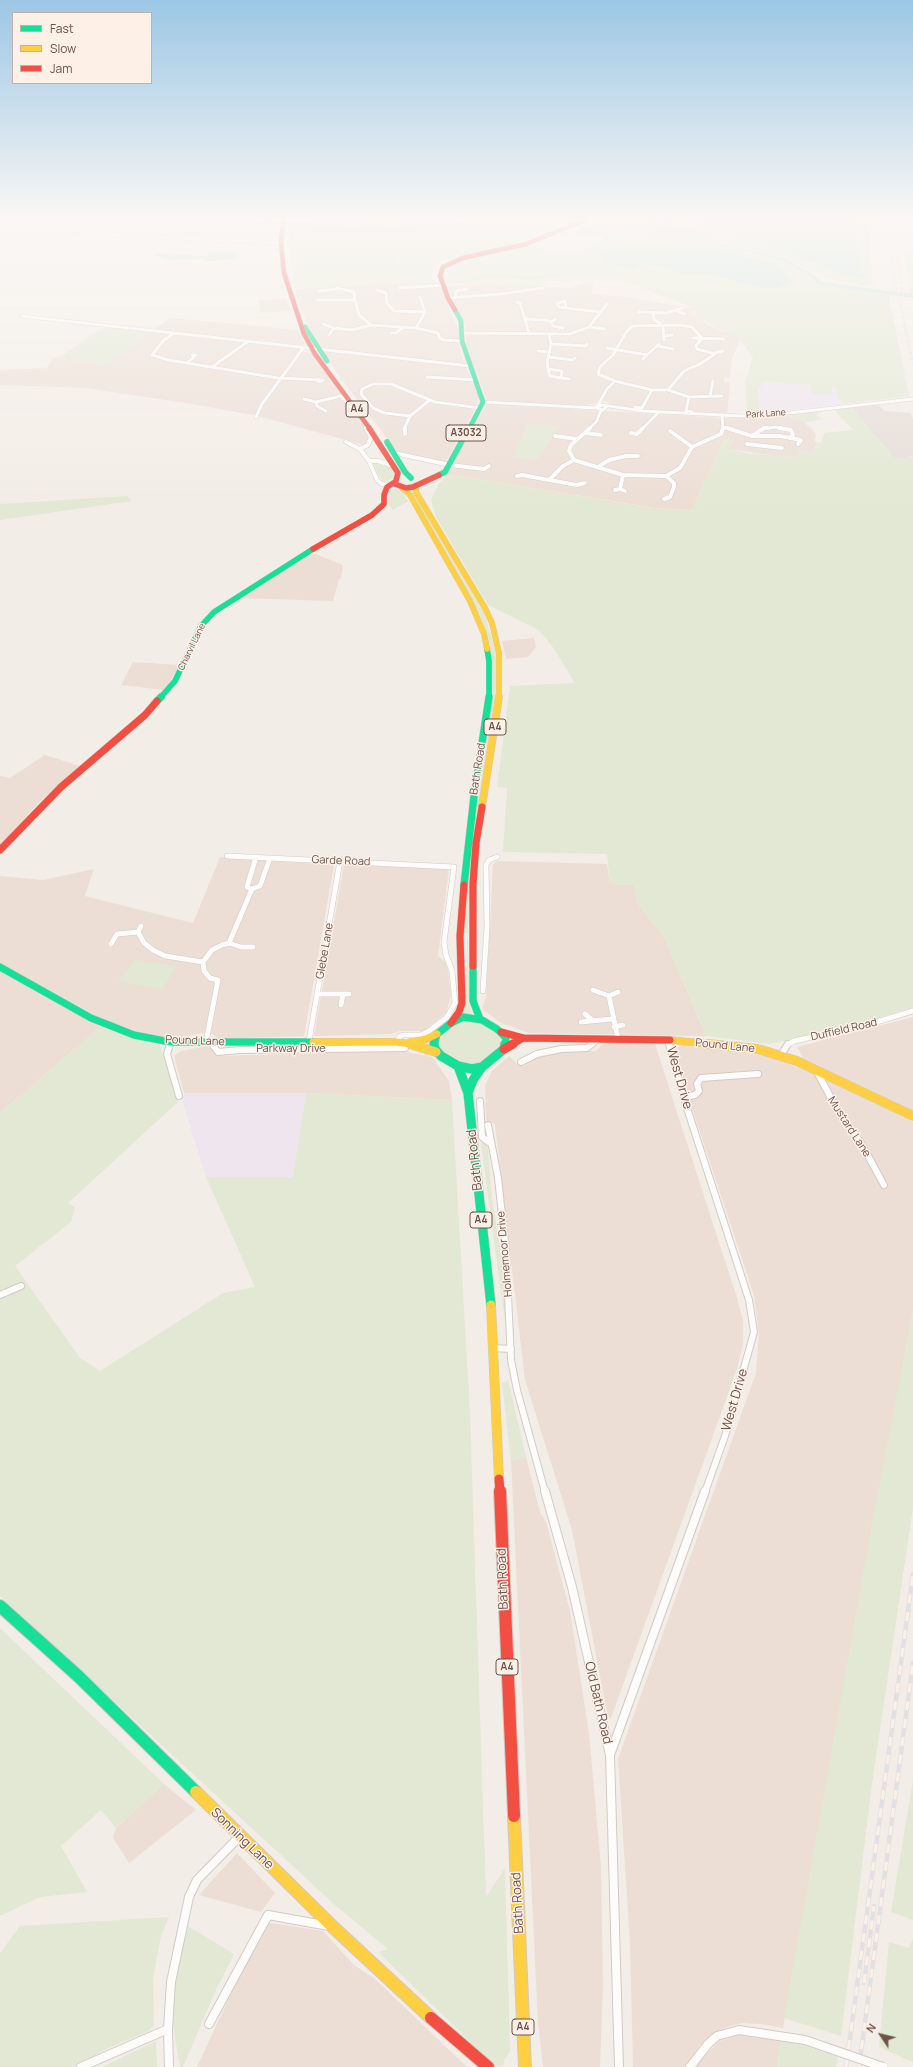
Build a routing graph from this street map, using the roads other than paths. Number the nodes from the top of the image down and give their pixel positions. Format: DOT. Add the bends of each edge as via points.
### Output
graph roads {
  1 [pos="299,315"];
  2 [pos="358,315"];
  3 [pos="423,315"];
  4 [pos="459,315"];
  5 [pos="598,315"];
  6 [pos="653,315"];
  7 [pos="21,316"];
  8 [pos="526,318"];
  9 [pos="556,318"];
  10 [pos="551,322"];
  11 [pos="323,324"];
  12 [pos="371,325"];
  13 [pos="663,326"];
  14 [pos="402,327"];
  15 [pos="589,327"];
  16 [pos="334,328"];
  17 [pos="416,328"];
  18 [pos="562,328"];
  19 [pos="605,329"];
  20 [pos="174,333"];
  21 [pos="391,333"];
  22 [pos="396,333"];
  23 [pos="529,333"];
  24 [pos="549,334"];
  25 [pos="329,335"];
  26 [pos="401,335"];
  27 [pos="672,335"];
  28 [pos="664,336"];
  29 [pos="463,337"];
  30 [pos="692,338"];
  31 [pos="702,338"];
  32 [pos="724,339"];
  33 [pos="664,340"];
  34 [pos="247,342"];
  35 [pos="551,344"];
  36 [pos="592,347"];
  37 [pos="607,348"];
  38 [pos="673,349"];
  39 [pos="318,350"];
  40 [pos="615,350"];
  41 [pos="538,351"];
  42 [pos="723,351"];
  43 [pos="550,352"];
  44 [pos="714,353"];
  45 [pos="196,355"];
  46 [pos="647,355"];
  47 [pos="549,357"];
  48 [pos="644,359"];
  49 [pos="574,360"];
  50 [pos="187,363"];
  51 [pos="470,366"];
  52 [pos="212,367"];
  53 [pos="548,369"];
  54 [pos="427,377"];
  55 [pos="282,378"];
  56 [pos="561,378"];
  57 [pos="569,379"];
  58 [pos="316,380"];
  59 [pos="476,380"];
  60 [pos="615,381"];
  61 [pos="713,381"];
  62 [pos="652,390"];
  63 [pos="668,390"];
  64 [pos="710,396"];
  65 [pos="722,396"];
  66 [pos="689,397"];
  67 [pos="304,399"];
  68 [pos="913,399"];
  69 [pos="430,400"];
  70 [pos="316,404"];
  71 [pos="481,405"];
  72 [pos="630,407"];
  73 [pos="601,408"];
  74 [pos="642,408"];
  75 [pos="652,410"];
  76 [pos="326,411"];
  77 [pos="679,411"];
  78 [pos="686,411"];
  79 [pos="659,412"];
  80 [pos="714,413"];
  81 [pos="410,416"];
  82 [pos="722,416"];
  83 [pos="256,417"];
  84 [pos="723,427"];
  85 [pos="679,430"];
  86 [pos="670,431"];
  87 [pos="585,433"];
  88 [pos="631,433"];
  89 [pos="675,433"];
  90 [pos="405,434"];
  91 [pos="601,435"];
  92 [pos="558,436"];
  93 [pos="752,436"];
  94 [pos="769,437"];
  95 [pos="790,438"];
  96 [pos="576,439"];
  97 [pos="346,442"];
  98 [pos="747,444"];
  99 [pos="798,444"];
  100 [pos="692,447"];
  101 [pos="770,447"];
  102 [pos="782,448"];
  103 [pos="360,449"];
  104 [pos="398,454"];
  105 [pos="637,457"];
  106 [pos="574,460"];
  107 [pos="369,461"];
  108 [pos="450,465"];
  109 [pos="393,466"];
  110 [pos="489,466"];
  111 [pos="598,467"];
  112 [pos="623,475"];
  113 [pos="517,476"];
  114 [pos="666,476"];
  115 [pos="549,480"];
  116 [pos="415,482"];
  117 [pos="585,483"];
  118 [pos="577,484"];
  119 [pos="394,485"];
  120 [pos="582,488"];
  121 [pos="620,489"];
  122 [pos="615,490"];
  123 [pos="625,491"];
  124 [pos="670,497"];
  125 [pos="664,499"];
  126 [pos="673,501"];
  127 [pos="0,850"];
  128 [pos="227,856"];
  129 [pos="256,857"];
  130 [pos="497,857"];
  131 [pos="270,858"];
  132 [pos="340,861"];
  133 [pos="252,889"];
  134 [pos="141,926"];
  135 [pos="138,932"];
  136 [pos="486,935"];
  137 [pos="460,936"];
  138 [pos="472,936"];
  139 [pos="229,943"];
  140 [pos="111,944"];
  141 [pos="253,948"];
  142 [pos="203,962"];
  143 [pos="0,967"];
  144 [pos="593,990"];
  145 [pos="483,991"];
  146 [pos="618,992"];
  147 [pos="317,994"];
  148 [pos="609,996"];
  149 [pos="340,1005"];
  150 [pos="913,1011"];
  151 [pos="585,1014"];
  152 [pos="480,1019"];
  153 [pos="592,1020"];
  154 [pos="612,1020"];
  155 [pos="451,1022"];
  156 [pos="581,1022"];
  157 [pos="623,1024"];
  158 [pos="614,1027"];
  159 [pos="501,1032"];
  160 [pos="437,1034"];
  161 [pos="523,1038"];
  162 [pos="599,1039"];
  163 [pos="618,1039"];
  164 [pos="668,1040"];
  165 [pos="309,1041"];
  166 [pos="170,1042"];
  167 [pos="209,1042"];
  168 [pos="397,1042"];
  169 [pos="377,1045"];
  170 [pos="407,1045"];
  171 [pos="504,1049"];
  172 [pos="436,1052"];
  173 [pos="781,1055"];
  174 [pos="521,1062"];
  175 [pos="458,1066"];
  176 [pos="482,1067"];
  177 [pos="815,1069"];
  178 [pos="758,1074"];
  179 [pos="468,1092"];
  180 [pos="179,1096"];
  181 [pos="684,1097"];
  182 [pos="480,1101"];
  183 [pos="913,1116"];
  184 [pos="488,1124"];
  185 [pos="490,1143"];
  186 [pos="884,1185"];
  187 [pos="21,1286"];
  188 [pos="0,1295"];
  189 [pos="493,1348"];
  190 [pos="511,1348"];
  191 [pos="0,1606"];
  192 [pos="610,1755"];
  193 [pos="240,1836"];
  194 [pos="333,1927"];
  195 [pos="209,2024"];
  196 [pos="168,2029"];
  197 [pos="81,2067"];
  198 [pos="169,2067"];
  199 [pos="488,2067"];
  200 [pos="525,2067"];
  201 [pos="619,2067"];
  202 [pos="690,2067"];
  203 [pos="883,2067"];
  1 -- 39 [label="main road, A4" via="302,329"];
  2 -- 12 [label="street"];
  3 -- 17 [label="street"];
  4 -- 29 [label="main road"];
  5 -- 15 [label="street"];
  6 -- 13 [label="street"];
  7 -- 20 [label="street"];
  8 -- 10 [label="street"];
  8 -- 23 [label="street"];
  9 -- 10 [label="street"];
  10 -- 18 [label="street" via="553,326"];
  11 -- 16 [label="street"];
  12 -- 14 [label="street"];
  12 -- 16 [label="street" via="352,330"];
  13 -- 28 [label="street"];
  13 -- 31 [label="street" via="692,327"];
  13 -- 40 [label="street" via="633,326 626,331"];
  14 -- 17 [label="street"];
  14 -- 22 [label="street"];
  15 -- 19 [label="street"];
  15 -- 24 [label="street" via="570,334"];
  16 -- 25 [label="street"];
  17 -- 29 [label="street" via="438,333 443,340"];
  20 -- 34 [label="street"];
  20 -- 50 [label="street" via="163,341 152,355"];
  21 -- 22 [label="street"];
  22 -- 26 [label="street"];
  23 -- 24 [label="street"];
  23 -- 29 [label="street"];
  24 -- 35 [label="street"];
  27 -- 28 [label="street"];
  28 -- 33 [label="street"];
  29 -- 51 [label="main road"];
  30 -- 31 [label="street"];
  31 -- 32 [label="street"];
  31 -- 44 [label="street" via="696,346 697,349"];
  34 -- 39 [label="street"];
  34 -- 52 [label="street"];
  35 -- 36 [label="street"];
  35 -- 43 [label="street"];
  37 -- 40 [label="street"];
  38 -- 46 [label="street" via="658,345"];
  39 -- 51 [label="street"];
  39 -- 55 [label="street"];
  39 -- 104 [label="main road, A4"];
  39 -- 109 [label="main road, A4" via="376,435"];
  40 -- 46 [label="street"];
  40 -- 60 [label="street" via="600,367 598,374"];
  41 -- 43 [label="street"];
  42 -- 44 [label="street"];
  43 -- 47 [label="street"];
  44 -- 63 [label="street" via="708,360 684,371"];
  45 -- 50 [label="street"];
  46 -- 48 [label="street"];
  47 -- 49 [label="street"];
  47 -- 53 [label="street"];
  50 -- 52 [label="street"];
  51 -- 59 [label="main road"];
  52 -- 55 [label="street"];
  53 -- 56 [label="street" via="550,376"];
  53 -- 56 [label="street" via="562,371"];
  54 -- 59 [label="street" via="459,382"];
  55 -- 58 [label="street"];
  55 -- 83 [label="street" via="262,404"];
  56 -- 57 [label="street"];
  59 -- 71 [label="main road"];
  60 -- 62 [label="street"];
  60 -- 73 [label="street" via="601,400"];
  61 -- 64 [label="street"];
  62 -- 63 [label="street"];
  62 -- 74 [label="street"];
  63 -- 66 [label="street"];
  64 -- 65 [label="street"];
  64 -- 66 [label="street"];
  66 -- 78 [label="street"];
  67 -- 70 [label="street"];
  68 -- 82 [label="street, Park Lane" via="774,414"];
  69 -- 71 [label="street, Park Lane" via="454,406"];
  69 -- 81 [label="street"];
  69 -- 81 [label="street, Park Lane" via="391,384 373,384 362,389 361,394 373,408 385,413"];
  70 -- 76 [label="street"];
  70 -- 103 [label="street" via="341,396 363,421 371,437 368,445"];
  71 -- 73 [label="street, Park Lane"];
  71 -- 108 [label="main road, A3032"];
  72 -- 74 [label="street"];
  73 -- 79 [label="street, Park Lane"];
  73 -- 87 [label="street" via="597,422"];
  74 -- 75 [label="street"];
  77 -- 78 [label="street"];
  78 -- 80 [label="street"];
  79 -- 82 [label="street, Park Lane"];
  79 -- 88 [label="street" via="636,435"];
  81 -- 90 [label="street" via="404,429"];
  82 -- 84 [label="street"];
  84 -- 93 [label="street"];
  84 -- 100 [label="street" via="719,435"];
  85 -- 89 [label="street"];
  86 -- 89 [label="street"];
  87 -- 91 [label="street"];
  87 -- 96 [label="street"];
  89 -- 100 [label="street"];
  92 -- 96 [label="street"];
  93 -- 94 [label="street"];
  93 -- 95 [label="street" via="764,428 776,427 791,430 793,435"];
  94 -- 95 [label="street"];
  94 -- 101 [label="street"];
  95 -- 99 [label="street" via="801,440"];
  96 -- 106 [label="street" via="569,451"];
  97 -- 103 [label="street"];
  98 -- 101 [label="street"];
  100 -- 114 [label="street" via="680,468"];
  101 -- 102 [label="street"];
  103 -- 107 [label="street"];
  104 -- 108 [label="street"];
  104 -- 116 [label="main road, A4" via="405,472"];
  105 -- 111 [label="street" via="626,456 609,460"];
  106 -- 111 [label="street"];
  106 -- 115 [label="street" via="563,466"];
  107 -- 109 [label="street"];
  107 -- 119 [label="street" via="377,480 382,484"];
  108 -- 110 [label="street" via="483,470"];
  108 -- 116 [label="main road, A3032" via="442,474"];
  109 -- 119 [label="main road, A4" via="398,474"];
  111 -- 112 [label="street"];
  112 -- 114 [label="street"];
  112 -- 121 [label="street"];
  113 -- 115 [label="street" via="522,473"];
  114 -- 124 [label="street" via="674,483"];
  115 -- 118 [label="street"];
  116 -- 119 [label="main road" via="409,488"];
  116 -- 138 [label="main road, Bath Road / A4" via="416,492 485,608 492,623 499,653 499,695 476,843"];
  117 -- 118 [label="street"];
  118 -- 120 [label="street"];
  119 -- 127 [label="main road, Charvil Lane" via="384,504 372,515 305,553 209,616 198,631 175,681 145,715 61,787"];
  119 -- 137 [label="main road, Bath Road / A4" via="414,502 470,601 481,627 488,657 490,693 469,832"];
  121 -- 122 [label="street"];
  121 -- 123 [label="street"];
  124 -- 125 [label="street"];
  124 -- 126 [label="street"];
  128 -- 129 [label="street, Garde Road"];
  129 -- 131 [label="street, Garde Road"];
  129 -- 133 [label="street" via="247,886"];
  130 -- 136 [label="street" via="489,860 486,865"];
  131 -- 132 [label="street, Garde Road"];
  131 -- 133 [label="street" via="260,886"];
  132 -- 147 [label="street, Glebe Lane"];
  132 -- 168 [label="street, Garde Road" via="454,867 444,942 452,971 454,1008 430,1031 421,1035 403,1035"];
  133 -- 139 [label="street"];
  134 -- 135 [label="street"];
  135 -- 140 [label="street" via="118,931"];
  135 -- 142 [label="street" via="144,943 165,956"];
  136 -- 138 [label="street"];
  136 -- 145 [label="street"];
  137 -- 138 [label="main road"];
  137 -- 155 [label="main road, Bath Road / A4" via="462,1003"];
  138 -- 152 [label="main road, Bath Road / A4" via="473,1004"];
  139 -- 141 [label="street"];
  139 -- 142 [label="street" via="212,950"];
  142 -- 167 [label="street" via="204,971 210,978 218,980"];
  143 -- 166 [label="main road, Pound Lane" via="90,1018 134,1035"];
  144 -- 148 [label="street"];
  146 -- 148 [label="street"];
  147 -- 149 [label="street" via="346,994"];
  147 -- 165 [label="street, Glebe Lane"];
  148 -- 154 [label="street"];
  150 -- 173 [label="street, Duffield Road" via="867,1025 794,1041 788,1044"];
  151 -- 153 [label="street"];
  152 -- 155 [label="main road" via="466,1017"];
  152 -- 159 [label="main road"];
  153 -- 154 [label="street"];
  153 -- 156 [label="street"];
  154 -- 158 [label="street"];
  155 -- 160 [label="main road"];
  157 -- 158 [label="street"];
  158 -- 163 [label="street"];
  159 -- 161 [label="main road, Pound Lane"];
  159 -- 171 [label="main road" via="506,1038"];
  160 -- 170 [label="main road, Pound Lane"];
  160 -- 172 [label="main road" via="433,1043"];
  161 -- 162 [label="main road, Pound Lane"];
  161 -- 171 [label="main road"];
  162 -- 163 [label="main road, Pound Lane"];
  162 -- 174 [label="street" via="587,1048 560,1049 537,1054"];
  163 -- 164 [label="main road, Pound Lane"];
  164 -- 173 [label="main road, Pound Lane" via="758,1049"];
  164 -- 181 [label="street, West Drive"];
  165 -- 167 [label="main road, Pound Lane"];
  165 -- 169 [label="main road, Pound Lane"];
  166 -- 167 [label="main road, Pound Lane"];
  166 -- 180 [label="street" via="167,1054"];
  167 -- 169 [label="street, Parkway Drive" via="218,1052"];
  168 -- 169 [label="main road, Pound Lane"];
  168 -- 170 [label="main road, Pound Lane"];
  169 -- 170 [label="street, Parkway Drive"];
  170 -- 172 [label="main road, Pound Lane"];
  171 -- 176 [label="main road"];
  172 -- 175 [label="main road"];
  173 -- 177 [label="main road, Pound Lane"];
  175 -- 176 [label="main road" via="472,1069"];
  175 -- 179 [label="main road, Bath Road / A4"];
  176 -- 179 [label="main road"];
  177 -- 183 [label="main road, Pound Lane"];
  177 -- 186 [label="street, Mustard Lane"];
  178 -- 181 [label="street" via="701,1078 698,1084 699,1091 695,1095"];
  179 -- 189 [label="main road, Bath Road / A4" via="489,1284"];
  181 -- 192 [label="street, West Drive" via="749,1300 754,1332 725,1436"];
  182 -- 185 [label="street, Holmemoor Drive" via="482,1137"];
  184 -- 185 [label="street, Holmemoor Drive"];
  185 -- 190 [label="street, Holmemoor Drive" via="498,1178 506,1252"];
  187 -- 188 [label="street"];
  189 -- 190 [label="street"];
  189 -- 200 [label="main road, Bath Road / A4"];
  190 -- 192 [label="street, Old Bath Road" via="517,1390 561,1544"];
  191 -- 193 [label="main road, Sonning Lane" via="78,1676"];
  192 -- 201 [label="street, Old Bath Road"];
  193 -- 194 [label="main road, Sonning Lane"];
  193 -- 196 [label="street" via="197,1880 189,1896 170,1982"];
  194 -- 195 [label="street" via="268,1915"];
  194 -- 199 [label="main road, Sonning Lane"];
  196 -- 197 [label="street"];
  196 -- 198 [label="street"];
  202 -- 203 [label="street, bridge" via="708,2044 718,2036 738,2030 805,2040"];
}
